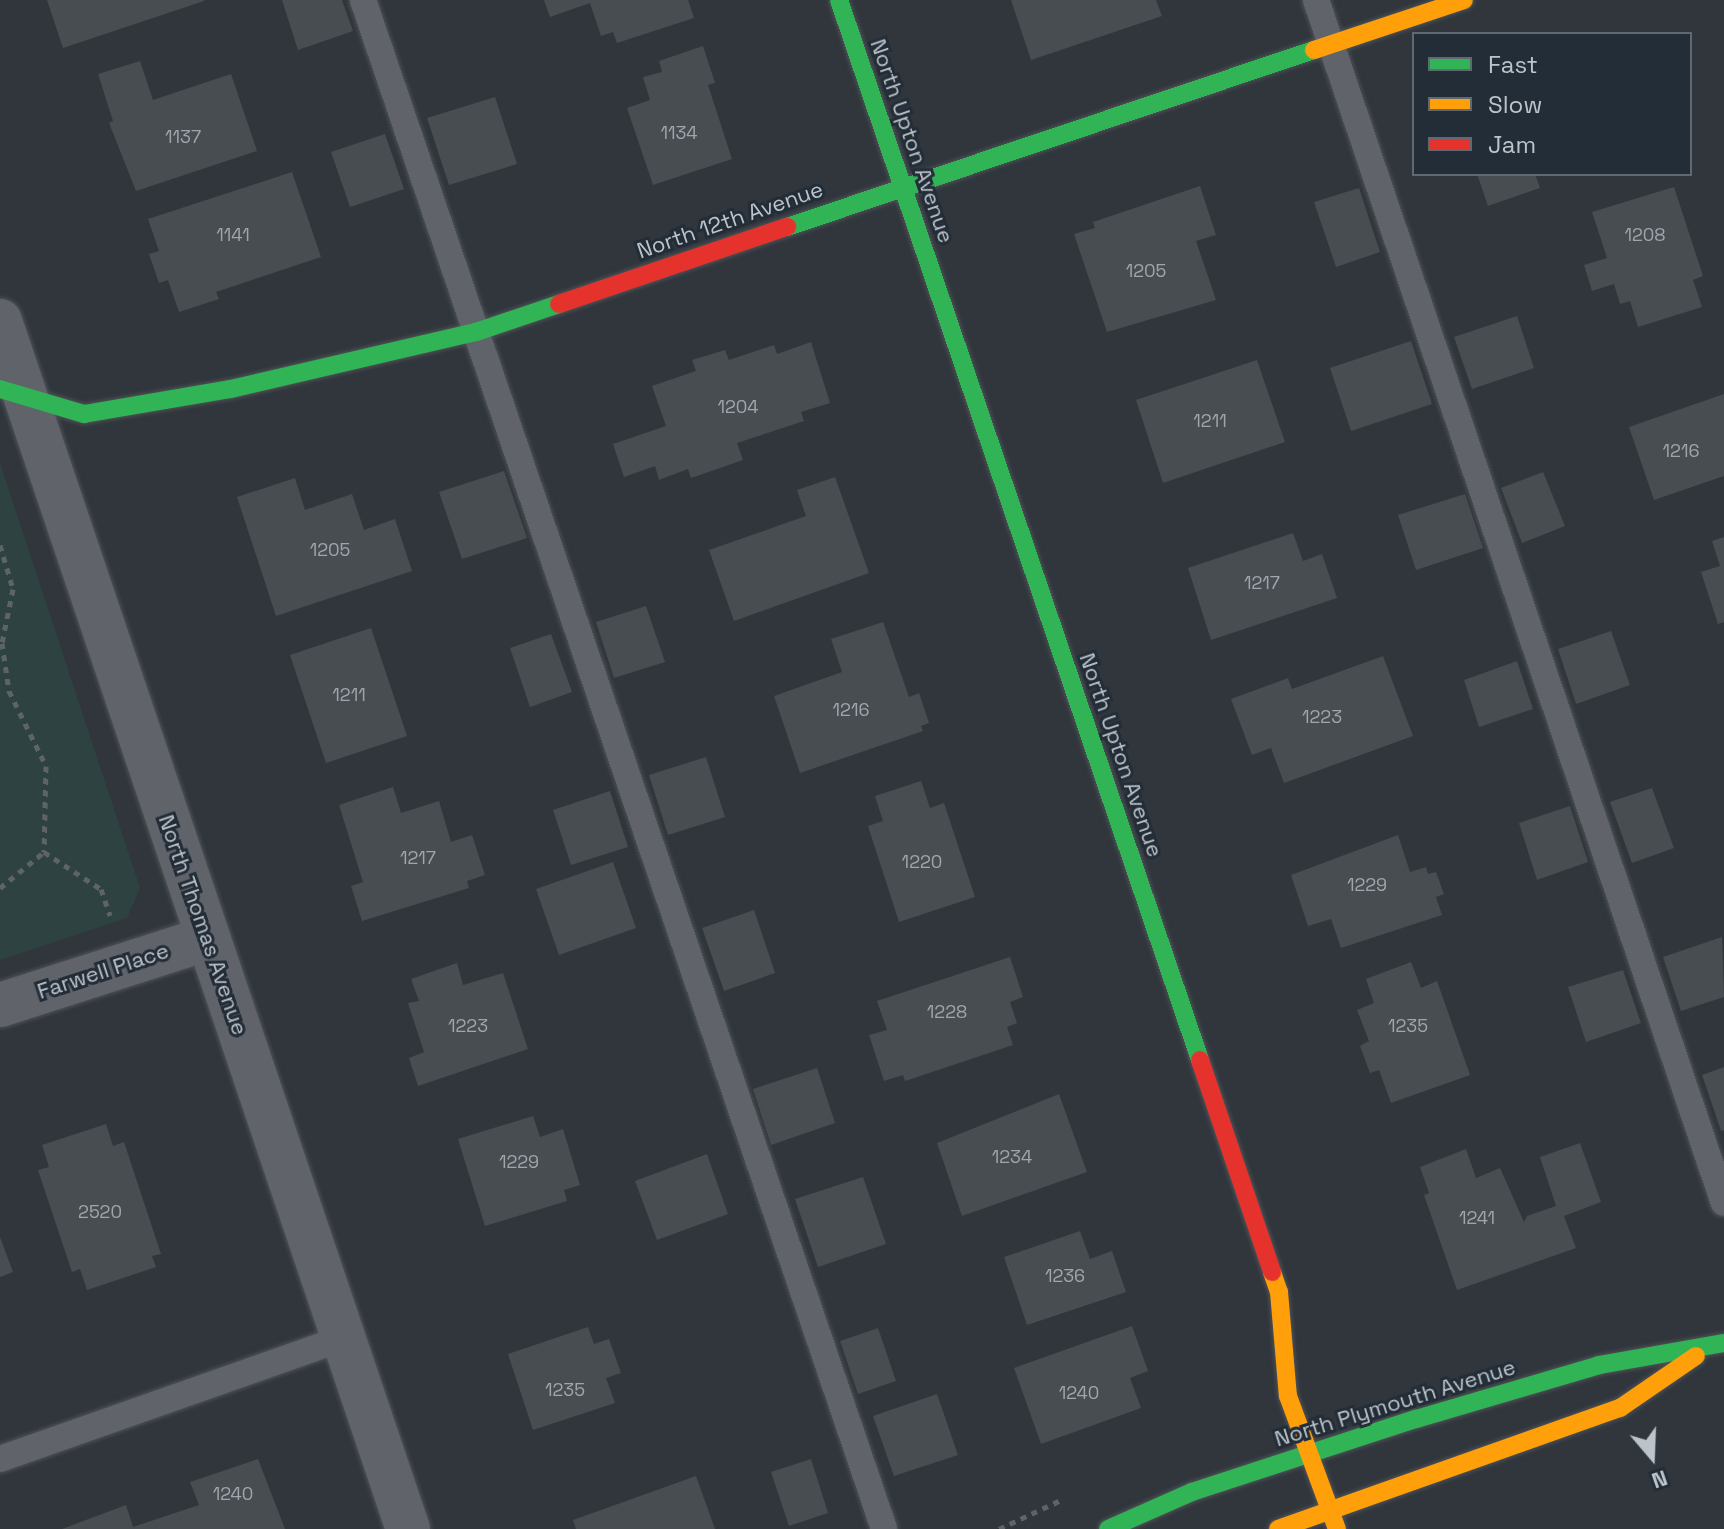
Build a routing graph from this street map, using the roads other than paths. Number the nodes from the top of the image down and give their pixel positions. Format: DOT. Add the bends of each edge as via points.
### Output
graph roads {
  1 [pos="363,0"];
  2 [pos="839,0"];
  3 [pos="1316,0"];
  4 [pos="1464,0"];
  5 [pos="1331,45"];
  6 [pos="902,186"];
  7 [pos="0,321"];
  8 [pos="476,332"];
  9 [pos="11,393"];
  10 [pos="206,939"];
  11 [pos="0,1005"];
  12 [pos="1724,1203"];
  13 [pos="344,1338"];
  14 [pos="1724,1343"];
  15 [pos="1704,1350"];
  16 [pos="1309,1454"];
  17 [pos="0,1459"];
  18 [pos="1334,1520"];
  19 [pos="408,1529"];
  20 [pos="884,1529"];
  21 [pos="1108,1529"];
  22 [pos="1278,1529"];
  1 -- 8 [label="lane"];
  2 -- 6 [label="street, North Upton Avenue"];
  3 -- 5 [label="lane"];
  4 -- 5 [label="street, North 12th Avenue"];
  5 -- 6 [label="street, North 12th Avenue"];
  5 -- 12 [label="lane"];
  6 -- 8 [label="street, North 12th Avenue"];
  6 -- 16 [label="street, North Upton Avenue" via="1279,1292 1288,1396"];
  7 -- 9 [label="street, North Thomas Avenue"];
  8 -- 9 [label="street, North 12th Avenue" via="231,389 103,412 84,414"];
  8 -- 20 [label="lane"];
  9 -- 10 [label="street, North Thomas Avenue" via="61,495"];
  10 -- 11 [label="street, Farwell Place"];
  10 -- 13 [label="street, North Thomas Avenue"];
  13 -- 17 [label="lane"];
  13 -- 19 [label="street, North Thomas Avenue"];
  14 -- 15 [label="street, North Plymouth Avenue"];
  15 -- 16 [label="street, North Plymouth Avenue" via="1599,1365"];
  15 -- 18 [label="street, North Plymouth Avenue" via="1620,1408"];
  16 -- 18 [label="street, North Upton Avenue"];
  16 -- 21 [label="street, North Plymouth Avenue" via="1192,1492"];
  18 -- 22 [label="street, North Plymouth Avenue"];
}
